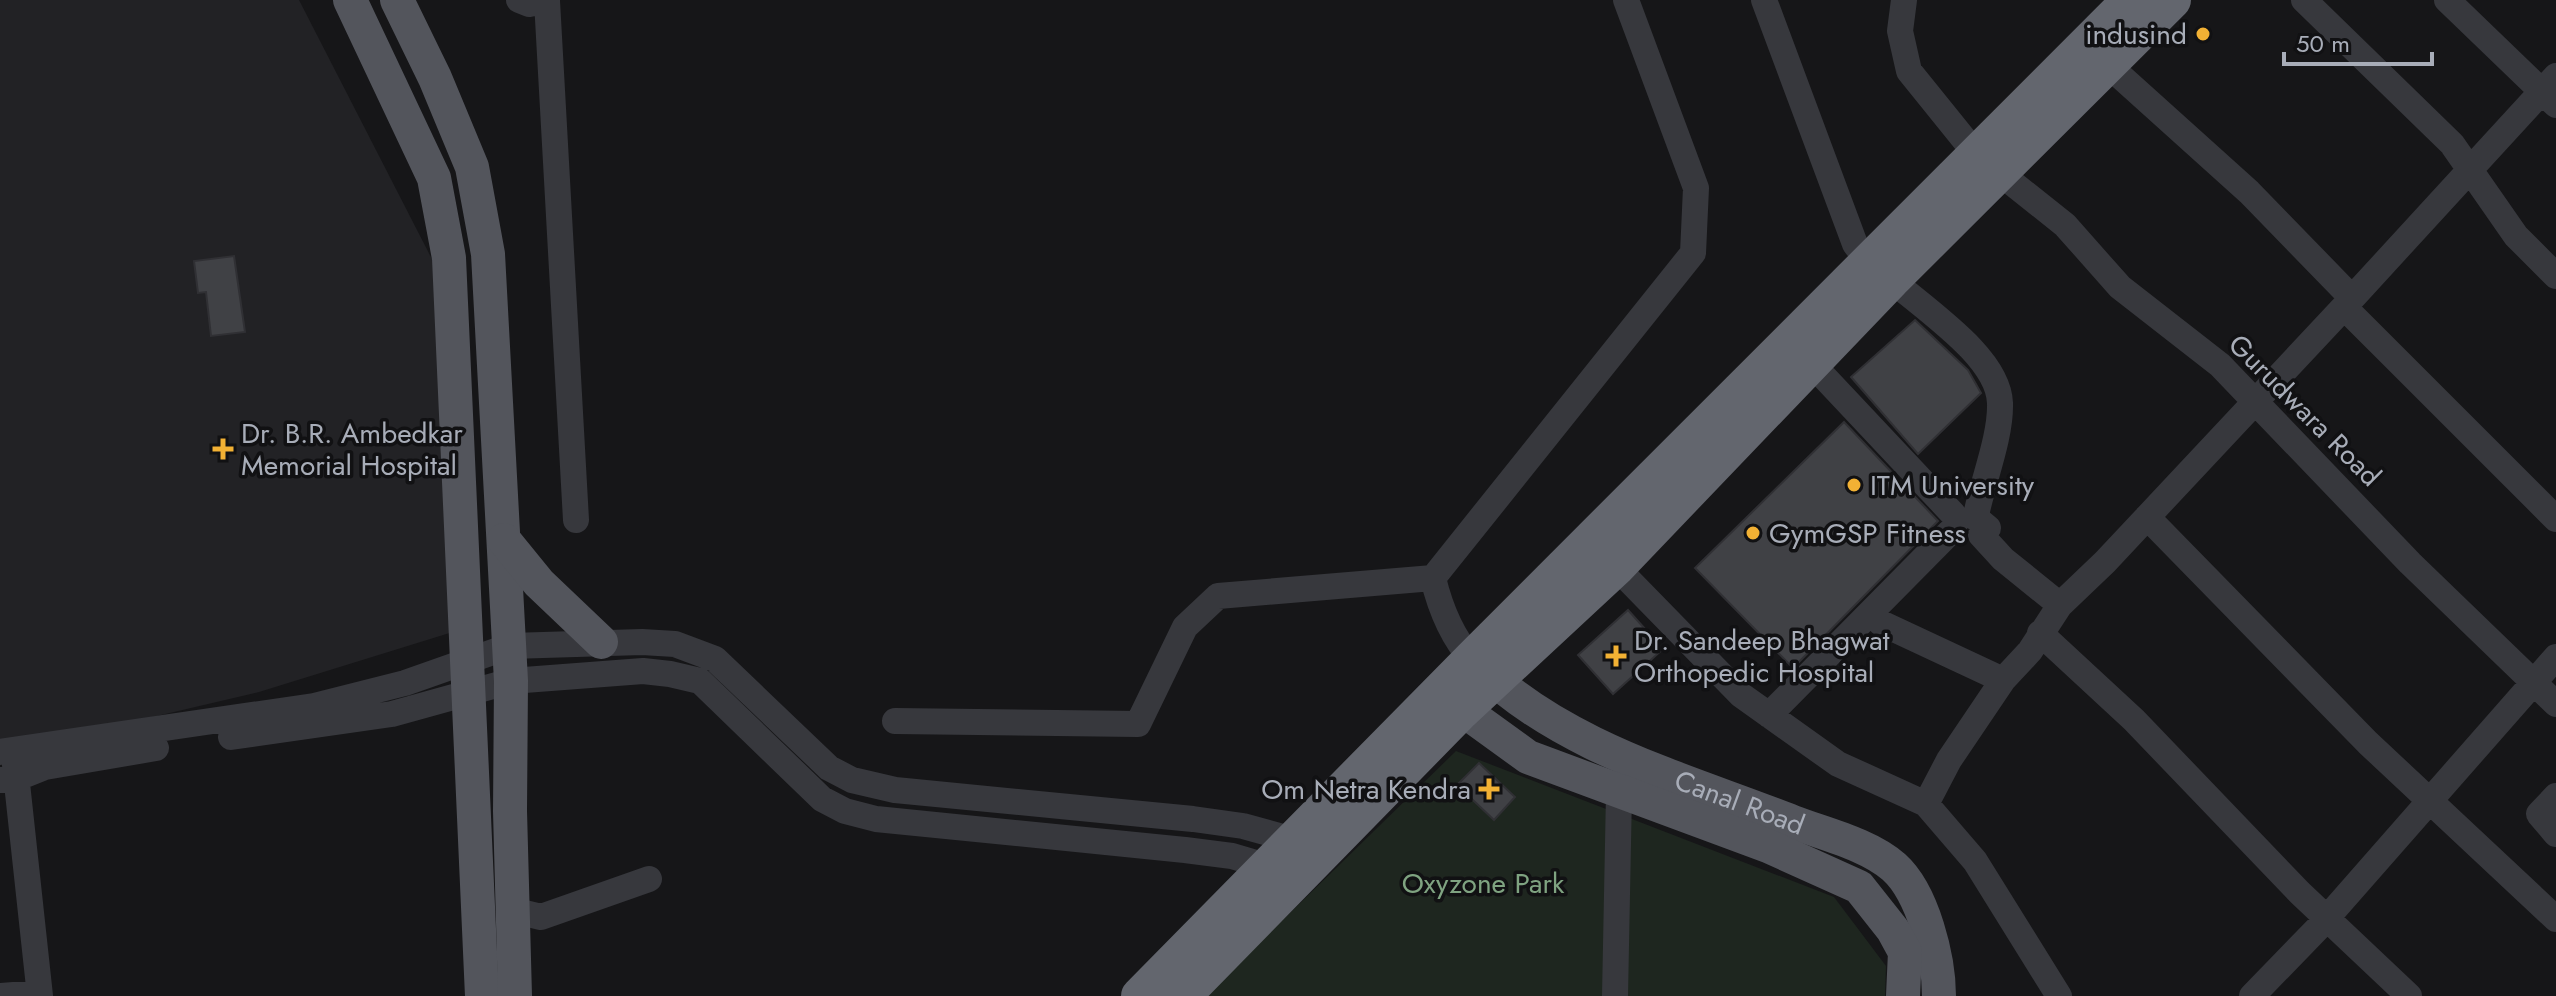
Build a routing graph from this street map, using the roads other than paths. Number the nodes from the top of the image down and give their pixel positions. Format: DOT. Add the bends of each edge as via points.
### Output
graph roads {
  1 [pos="350,0"];
  2 [pos="519,0"];
  3 [pos="1626,0"];
  4 [pos="1764,0"];
  5 [pos="1904,0"];
  6 [pos="2131,0"];
  7 [pos="2172,0"];
  8 [pos="2304,0"];
  9 [pos="2447,0"];
  10 [pos="403,1"];
  11 [pos="547,1"];
  12 [pos="2108,65"];
  13 [pos="2551,90"];
  14 [pos="1988,163"];
  15 [pos="2472,170"];
  16 [pos="1880,272"];
  17 [pos="2556,276"];
  18 [pos="2348,303"];
  19 [pos="1811,363"];
  20 [pos="2253,402"];
  21 [pos="2147,517"];
  22 [pos="2556,519"];
  23 [pos="576,520"];
  24 [pos="504,540"];
  25 [pos="1616,567"];
  26 [pos="1433,578"];
  27 [pos="2060,605"];
  28 [pos="1881,623"];
  29 [pos="2040,633"];
  30 [pos="601,642"];
  31 [pos="510,646"];
  32 [pos="2556,657"];
  33 [pos="467,659"];
  34 [pos="1482,669"];
  35 [pos="2003,680"];
  36 [pos="511,681"];
  37 [pos="2532,683"];
  38 [pos="467,693"];
  39 [pos="1450,702"];
  40 [pos="2556,704"];
  41 [pos="1769,715"];
  42 [pos="895,721"];
  43 [pos="7,751"];
  44 [pos="8,780"];
  45 [pos="1619,793"];
  46 [pos="2556,796"];
  47 [pos="2428,801"];
  48 [pos="1926,804"];
  49 [pos="2556,834"];
  50 [pos="1298,859"];
  51 [pos="649,879"];
  52 [pos="512,910"];
  53 [pos="2327,917"];
  54 [pos="2556,919"];
  55 [pos="39,994"];
  56 [pos="0,996"];
  57 [pos="482,996"];
  58 [pos="515,996"];
  59 [pos="1140,996"];
  60 [pos="1182,996"];
  61 [pos="1615,996"];
  62 [pos="1903,996"];
  63 [pos="1939,996"];
  64 [pos="2059,996"];
  65 [pos="2252,996"];
  66 [pos="2409,996"];
  1 -- 33 [label="main road" via="419,142 441,209 454,343"];
  2 -- 11 [label="street"];
  3 -- 26 [label="street" via="1696,188 1693,253"];
  4 -- 16 [label="street" via="1846,223"];
  5 -- 14 [label="street, Gurudwara Road" via="1900,31 1909,71"];
  6 -- 14 [label="highway"];
  7 -- 12 [label="highway"];
  8 -- 15 [label="street" via="2452,144"];
  9 -- 13 [label="street"];
  10 -- 24 [label="main road" via="458,127 480,202 488,254"];
  11 -- 23 [label="street"];
  12 -- 14 [label="highway"];
  12 -- 18 [label="street" via="2249,192"];
  13 -- 15 [label="street"];
  14 -- 16 [label="highway"];
  14 -- 20 [label="street, Gurudwara Road" via="2065,225 2120,287 2220,365"];
  15 -- 17 [label="street" via="2516,236"];
  15 -- 18 [label="street"];
  16 -- 19 [label="highway"];
  16 -- 27 [label="street" via="1940,321 1994,379 2000,415 1976,518 1988,528 1981,535"];
  16 -- 34 [label="highway"];
  18 -- 20 [label="street"];
  18 -- 22 [label="street"];
  19 -- 25 [label="highway"];
  19 -- 41 [label="street" via="1956,522"];
  20 -- 21 [label="street"];
  20 -- 37 [label="street, Gurudwara Road"];
  21 -- 27 [label="street"];
  21 -- 47 [label="street"];
  24 -- 30 [label="main road" via="539,583"];
  24 -- 31 [label="main road"];
  25 -- 34 [label="highway"];
  25 -- 41 [label="street" via="1741,695"];
  26 -- 34 [label="street" via="1457,643"];
  26 -- 42 [label="street" via="1218,596 1185,627 1138,724"];
  27 -- 29 [label="street"];
  28 -- 35 [label="street"];
  29 -- 35 [label="street"];
  29 -- 53 [label="street" via="2134,720"];
  30 -- 31 [label="street"];
  30 -- 50 [label="street" via="675,644 715,659 811,755 862,783 1193,819"];
  31 -- 33 [label="street"];
  31 -- 36 [label="main road"];
  32 -- 37 [label="street"];
  33 -- 38 [label="main road"];
  33 -- 43 [label="street" via="405,683 314,706"];
  34 -- 39 [label="highway"];
  34 -- 63 [label="main road, Canal Road" via="1595,746 1836,839 1894,867 1926,925 1939,967"];
  35 -- 48 [label="street"];
  36 -- 38 [label="street"];
  36 -- 50 [label="street" via="643,671 700,681 822,799 876,819"];
  36 -- 52 [label="main road"];
  37 -- 40 [label="street, Gurudwara Road"];
  37 -- 47 [label="street"];
  38 -- 44 [label="street" via="392,714 45,767"];
  38 -- 57 [label="main road"];
  39 -- 45 [label="main road, Canal Road" via="1528,757"];
  39 -- 50 [label="highway"];
  41 -- 48 [label="street" via="1838,764"];
  43 -- 44 [label="street"];
  44 -- 55 [label="street"];
  45 -- 61 [label="street"];
  45 -- 62 [label="main road, Canal Road" via="1755,841 1859,887 1905,952"];
  46 -- 49 [label="street" via="2539,814"];
  47 -- 53 [label="street"];
  47 -- 54 [label="street"];
  48 -- 64 [label="street" via="1975,861"];
  50 -- 59 [label="highway"];
  50 -- 60 [label="highway"];
  51 -- 52 [label="street" via="541,917"];
  52 -- 58 [label="main road"];
  53 -- 65 [label="street"];
  53 -- 66 [label="street"];
  55 -- 56 [label="street"];
}
